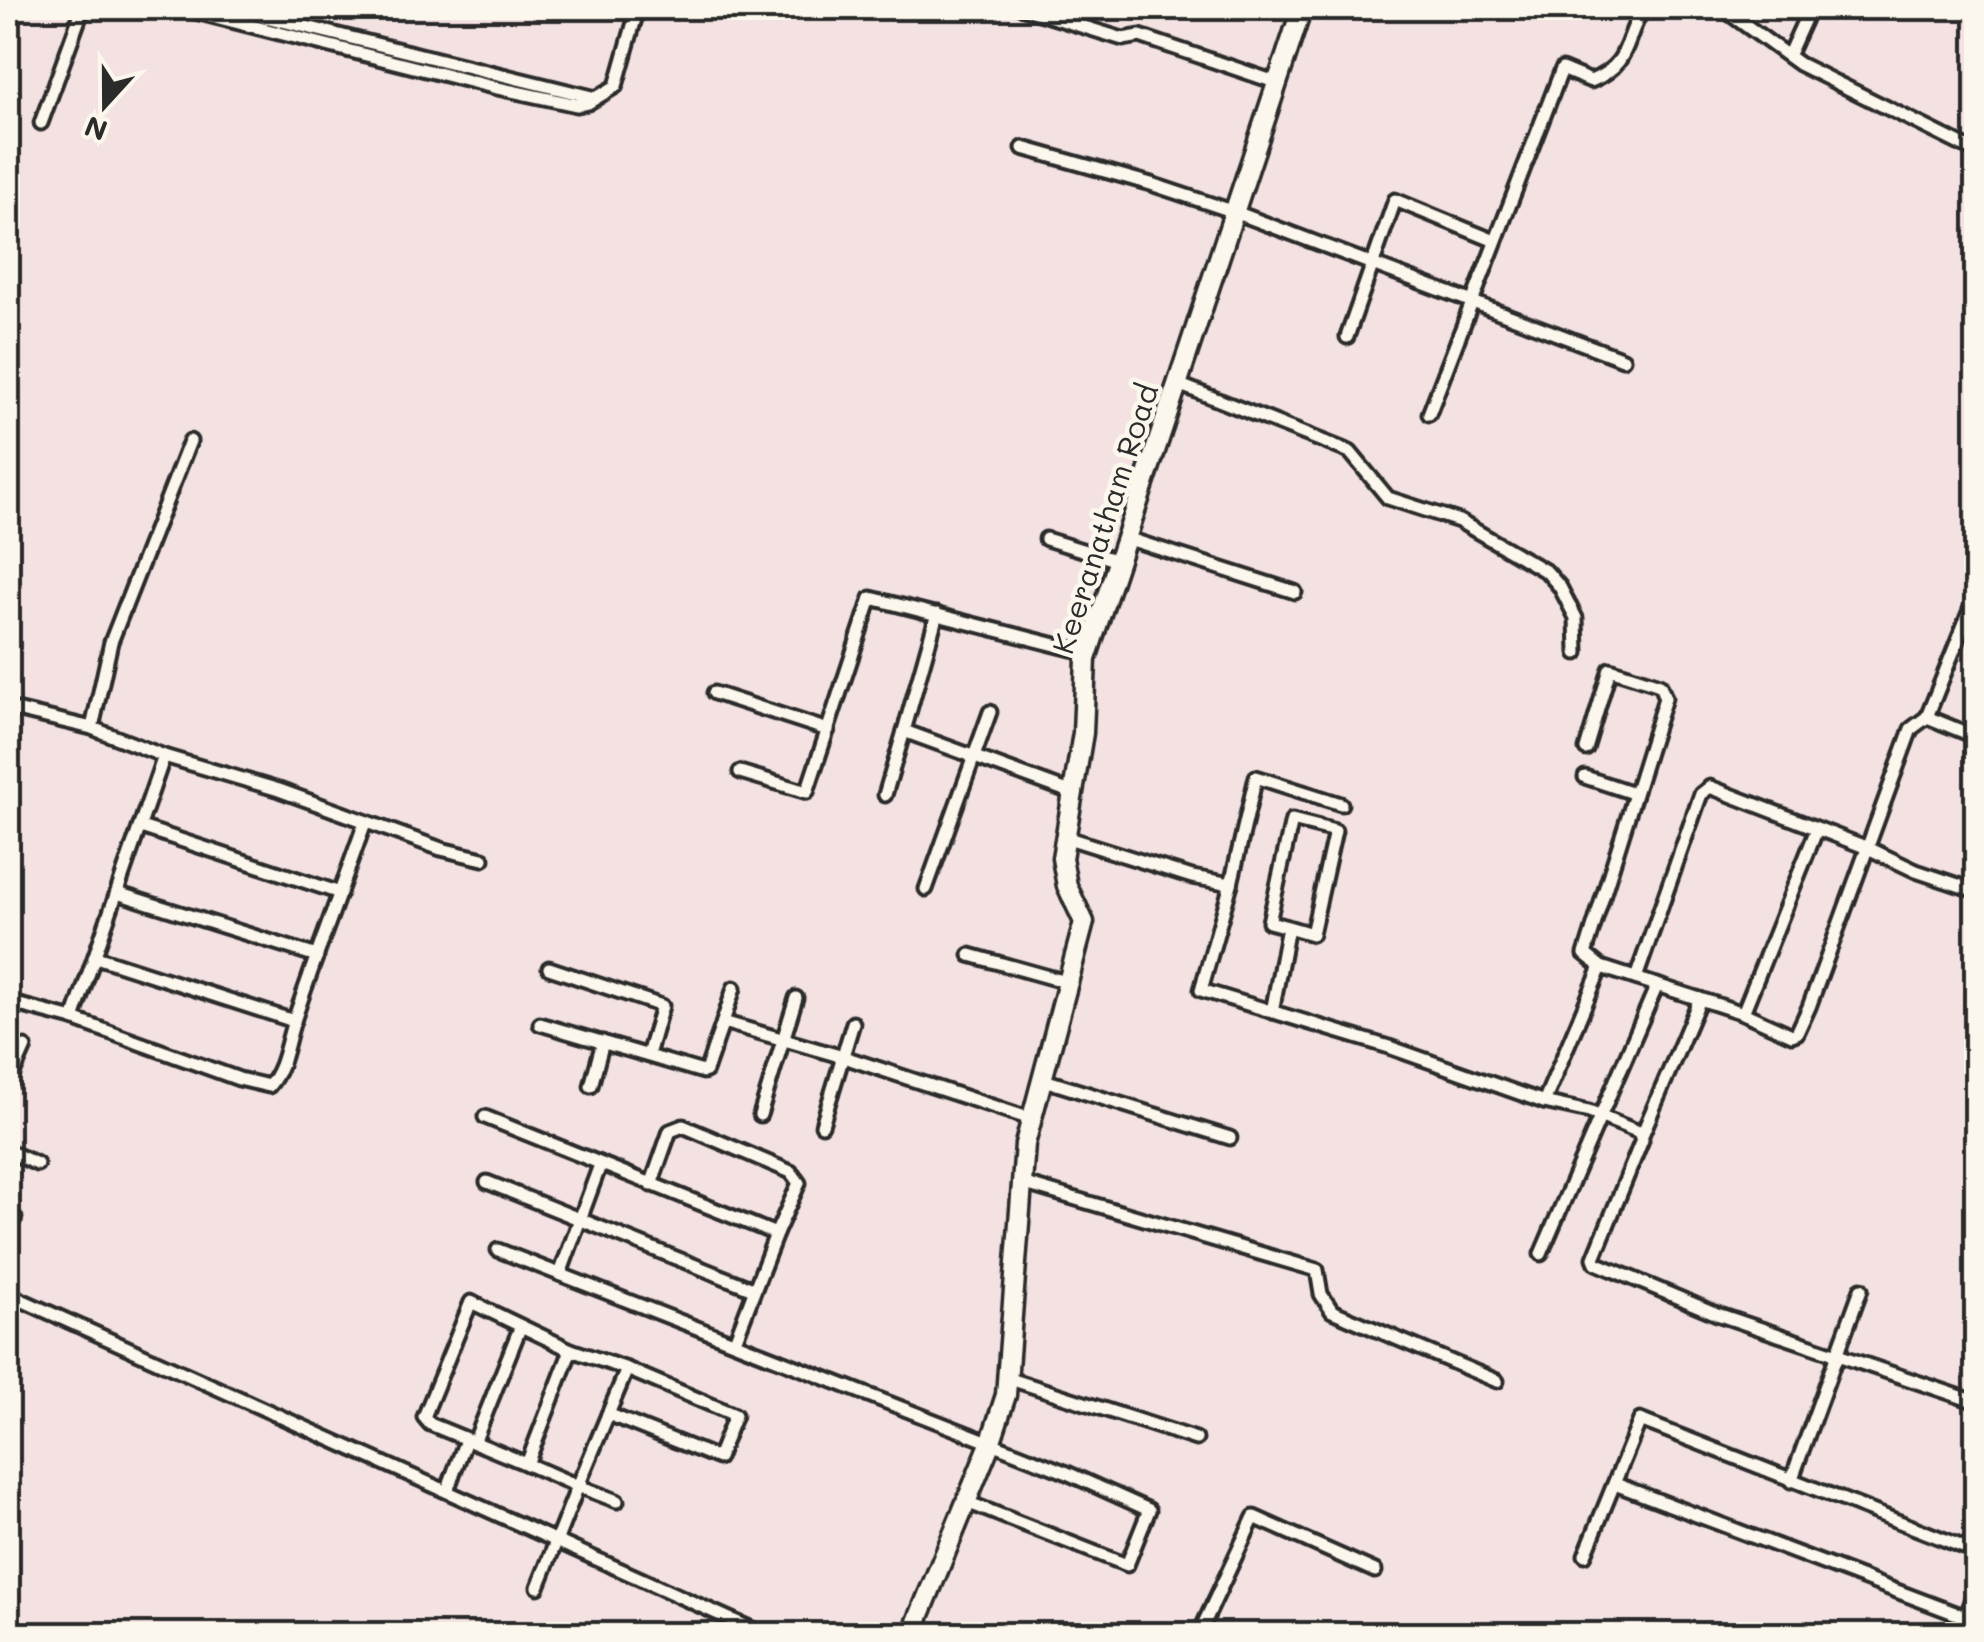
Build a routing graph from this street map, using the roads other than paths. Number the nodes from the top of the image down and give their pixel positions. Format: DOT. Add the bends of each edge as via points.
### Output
graph roads {
  1 [pos="83,8"];
  2 [pos="180,8"];
  3 [pos="228,8"];
  4 [pos="638,8"];
  5 [pos="1023,8"];
  6 [pos="1302,8"];
  7 [pos="1644,8"];
  8 [pos="1722,8"];
  9 [pos="1810,8"];
  10 [pos="1790,54"];
  11 [pos="1278,83"];
  12 [pos="596,98"];
  13 [pos="41,122"];
  14 [pos="1023,148"];
  15 [pos="1976,152"];
  16 [pos="1234,212"];
  17 [pos="1495,241"];
  18 [pos="1372,265"];
  19 [pos="1471,302"];
  20 [pos="1347,337"];
  21 [pos="1623,359"];
  22 [pos="1178,384"];
  23 [pos="1430,414"];
  24 [pos="190,440"];
  25 [pos="1126,538"];
  26 [pos="1046,539"];
  27 [pos="1118,561"];
  28 [pos="1296,592"];
  29 [pos="1976,595"];
  30 [pos="937,614"];
  31 [pos="1087,653"];
  32 [pos="1577,653"];
  33 [pos="714,693"];
  34 [pos="8,708"];
  35 [pos="990,712"];
  36 [pos="1927,717"];
  37 [pos="92,728"];
  38 [pos="828,730"];
  39 [pos="904,731"];
  40 [pos="1976,738"];
  41 [pos="1586,748"];
  42 [pos="164,756"];
  43 [pos="975,757"];
  44 [pos="740,772"];
  45 [pos="1586,777"];
  46 [pos="1073,792"];
  47 [pos="1633,793"];
  48 [pos="885,795"];
  49 [pos="1341,804"];
  50 [pos="364,822"];
  51 [pos="141,827"];
  52 [pos="1817,828"];
  53 [pos="1065,838"];
  54 [pos="1868,848"];
  55 [pos="482,859"];
  56 [pos="1231,884"];
  57 [pos="926,890"];
  58 [pos="1976,891"];
  59 [pos="117,893"];
  60 [pos="340,893"];
  61 [pos="1288,927"];
  62 [pos="970,955"];
  63 [pos="317,956"];
  64 [pos="96,957"];
  65 [pos="1602,966"];
  66 [pos="549,968"];
  67 [pos="1636,978"];
  68 [pos="1070,982"];
  69 [pos="1657,985"];
  70 [pos="734,988"];
  71 [pos="796,998"];
  72 [pos="1700,999"];
  73 [pos="8,1002"];
  74 [pos="1272,1012"];
  75 [pos="1743,1013"];
  76 [pos="73,1019"];
  77 [pos="294,1021"];
  78 [pos="723,1022"];
  79 [pos="540,1024"];
  80 [pos="853,1024"];
  81 [pos="783,1040"];
  82 [pos="603,1042"];
  83 [pos="25,1047"];
  84 [pos="648,1056"];
  85 [pos="842,1057"];
  86 [pos="1044,1080"];
  87 [pos="8,1086"];
  88 [pos="591,1086"];
  89 [pos="1544,1102"];
  90 [pos="760,1115"];
  91 [pos="485,1117"];
  92 [pos="1601,1117"];
  93 [pos="1034,1120"];
  94 [pos="822,1126"];
  95 [pos="1642,1135"];
  96 [pos="1230,1138"];
  97 [pos="8,1152"];
  98 [pos="37,1164"];
  99 [pos="600,1165"];
  100 [pos="487,1182"];
  101 [pos="1022,1184"];
  102 [pos="651,1185"];
  103 [pos="580,1221"];
  104 [pos="776,1234"];
  105 [pos="498,1250"];
  106 [pos="1541,1254"];
  107 [pos="560,1274"];
  108 [pos="753,1288"];
  109 [pos="1861,1290"];
  110 [pos="8,1294"];
  111 [pos="520,1328"];
  112 [pos="735,1341"];
  113 [pos="572,1350"];
  114 [pos="1836,1356"];
  115 [pos="627,1369"];
  116 [pos="1007,1378"];
  117 [pos="1497,1381"];
  118 [pos="1976,1402"];
  119 [pos="608,1414"];
  120 [pos="1196,1438"];
  121 [pos="470,1442"];
  122 [pos="990,1444"];
  123 [pos="527,1464"];
  124 [pos="1792,1480"];
  125 [pos="1614,1484"];
  126 [pos="578,1486"];
  127 [pos="447,1491"];
  128 [pos="617,1501"];
  129 [pos="964,1501"];
  130 [pos="557,1541"];
  131 [pos="1976,1552"];
  132 [pos="1585,1555"];
  133 [pos="1375,1570"];
  134 [pos="538,1587"];
  135 [pos="1976,1588"];
  136 [pos="763,1634"];
  137 [pos="912,1634"];
  138 [pos="1199,1634"];
  1 -- 13 [label="street"];
  2 -- 12 [label="street" via="561,104"];
  3 -- 12 [label="street"];
  4 -- 12 [label="street" via="621,76"];
  5 -- 11 [label="street" via="1122,39 1140,36"];
  6 -- 11 [label="street, Keeranatham Road"];
  7 -- 17 [label="street" via="1624,56 1604,76 1591,81 1562,69"];
  8 -- 10 [label="street"];
  9 -- 10 [label="street"];
  10 -- 15 [label="street"];
  11 -- 16 [label="street, Keeranatham Road"];
  14 -- 16 [label="street"];
  16 -- 18 [label="street"];
  16 -- 22 [label="street, Keeranatham Road"];
  17 -- 18 [label="street" via="1394,200"];
  17 -- 19 [label="street"];
  18 -- 19 [label="street"];
  18 -- 20 [label="street"];
  19 -- 21 [label="street"];
  19 -- 23 [label="street"];
  22 -- 25 [label="street, Keeranatham Road"];
  22 -- 32 [label="street" via="1350,452 1388,498 1459,521 1547,572 1576,618"];
  24 -- 37 [label="street" via="112,642"];
  25 -- 27 [label="street, Keeranatham Road"];
  25 -- 28 [label="street"];
  26 -- 27 [label="street"];
  27 -- 31 [label="street, Keeranatham Road"];
  29 -- 36 [label="street"];
  30 -- 31 [label="street"];
  30 -- 38 [label="street" via="871,598"];
  30 -- 39 [label="street"];
  31 -- 46 [label="street, Keeranatham Road"];
  33 -- 38 [label="street"];
  34 -- 37 [label="street"];
  35 -- 43 [label="street"];
  36 -- 40 [label="street"];
  36 -- 54 [label="street" via="1911,729"];
  37 -- 42 [label="street"];
  38 -- 44 [label="street" via="807,792"];
  39 -- 43 [label="street"];
  39 -- 48 [label="street"];
  41 -- 47 [label="street" via="1610,668 1660,685 1665,698"];
  42 -- 50 [label="street"];
  42 -- 51 [label="street"];
  43 -- 46 [label="street"];
  43 -- 57 [label="street"];
  45 -- 47 [label="street"];
  46 -- 53 [label="street, Keeranatham Road"];
  47 -- 65 [label="street" via="1584,954"];
  49 -- 56 [label="street" via="1256,777"];
  50 -- 55 [label="street"];
  50 -- 60 [label="street"];
  51 -- 59 [label="street"];
  51 -- 60 [label="street"];
  52 -- 54 [label="street"];
  52 -- 67 [label="street" via="1705,789"];
  52 -- 75 [label="street"];
  53 -- 56 [label="street"];
  53 -- 68 [label="street, Keeranatham Road" via="1067,886 1084,922"];
  54 -- 58 [label="street"];
  54 -- 75 [label="street" via="1797,1033"];
  56 -- 74 [label="street" via="1201,990"];
  59 -- 63 [label="street"];
  59 -- 64 [label="street"];
  60 -- 63 [label="street"];
  61 -- 61 [label="street" via="1312,934 1335,831 1292,820 1268,922"];
  61 -- 74 [label="street"];
  62 -- 68 [label="street"];
  63 -- 77 [label="street"];
  64 -- 76 [label="street"];
  64 -- 77 [label="street"];
  65 -- 67 [label="street"];
  65 -- 89 [label="street"];
  66 -- 84 [label="street" via="662,1006"];
  67 -- 69 [label="street"];
  68 -- 86 [label="street, Keeranatham Road"];
  69 -- 72 [label="street"];
  69 -- 92 [label="street"];
  70 -- 78 [label="street"];
  71 -- 81 [label="street"];
  72 -- 75 [label="street"];
  72 -- 95 [label="street"];
  73 -- 76 [label="street"];
  74 -- 89 [label="street"];
  76 -- 77 [label="street" via="269,1086"];
  78 -- 81 [label="street"];
  78 -- 84 [label="street" via="706,1071"];
  79 -- 82 [label="street"];
  80 -- 85 [label="street"];
  81 -- 85 [label="street"];
  81 -- 90 [label="street"];
  82 -- 84 [label="street"];
  82 -- 88 [label="street"];
  83 -- 87 [label="street"];
  85 -- 93 [label="street"];
  85 -- 94 [label="street"];
  86 -- 93 [label="street, Keeranatham Road"];
  86 -- 96 [label="street"];
  89 -- 92 [label="street"];
  91 -- 99 [label="street"];
  92 -- 95 [label="street"];
  92 -- 106 [label="street"];
  93 -- 101 [label="street, Keeranatham Road"];
  95 -- 114 [label="street" via="1596,1263"];
  97 -- 98 [label="street"];
  99 -- 102 [label="street"];
  99 -- 103 [label="street"];
  100 -- 103 [label="street"];
  101 -- 116 [label="street, Keeranatham Road"];
  101 -- 117 [label="street" via="1317,1270 1332,1311"];
  102 -- 104 [label="street"];
  102 -- 104 [label="street" via="670,1131 684,1126 798,1177"];
  103 -- 107 [label="street"];
  103 -- 108 [label="street"];
  104 -- 108 [label="street"];
  105 -- 107 [label="street"];
  107 -- 112 [label="street"];
  108 -- 112 [label="street"];
  109 -- 114 [label="street"];
  110 -- 127 [label="street"];
  111 -- 113 [label="street"];
  111 -- 121 [label="street"];
  111 -- 121 [label="street" via="470,1302 465,1313 424,1416"];
  112 -- 122 [label="street"];
  113 -- 115 [label="street"];
  113 -- 123 [label="street"];
  114 -- 118 [label="street"];
  114 -- 124 [label="street"];
  115 -- 119 [label="street"];
  115 -- 119 [label="street" via="735,1416 718,1458"];
  116 -- 120 [label="street"];
  116 -- 122 [label="street, Keeranatham Road"];
  119 -- 126 [label="street"];
  121 -- 123 [label="street"];
  121 -- 127 [label="street"];
  122 -- 129 [label="street, Keeranatham Road"];
  122 -- 129 [label="street" via="1149,1510 1127,1565"];
  123 -- 126 [label="street"];
  124 -- 125 [label="street" via="1640,1420"];
  124 -- 131 [label="street"];
  125 -- 132 [label="street"];
  125 -- 135 [label="street" via="1965,1618"];
  126 -- 128 [label="street"];
  126 -- 130 [label="street"];
  127 -- 130 [label="street"];
  129 -- 137 [label="street, Keeranatham Road"];
  130 -- 134 [label="street"];
  130 -- 136 [label="street"];
  133 -- 138 [label="street" via="1254,1516"];
}
